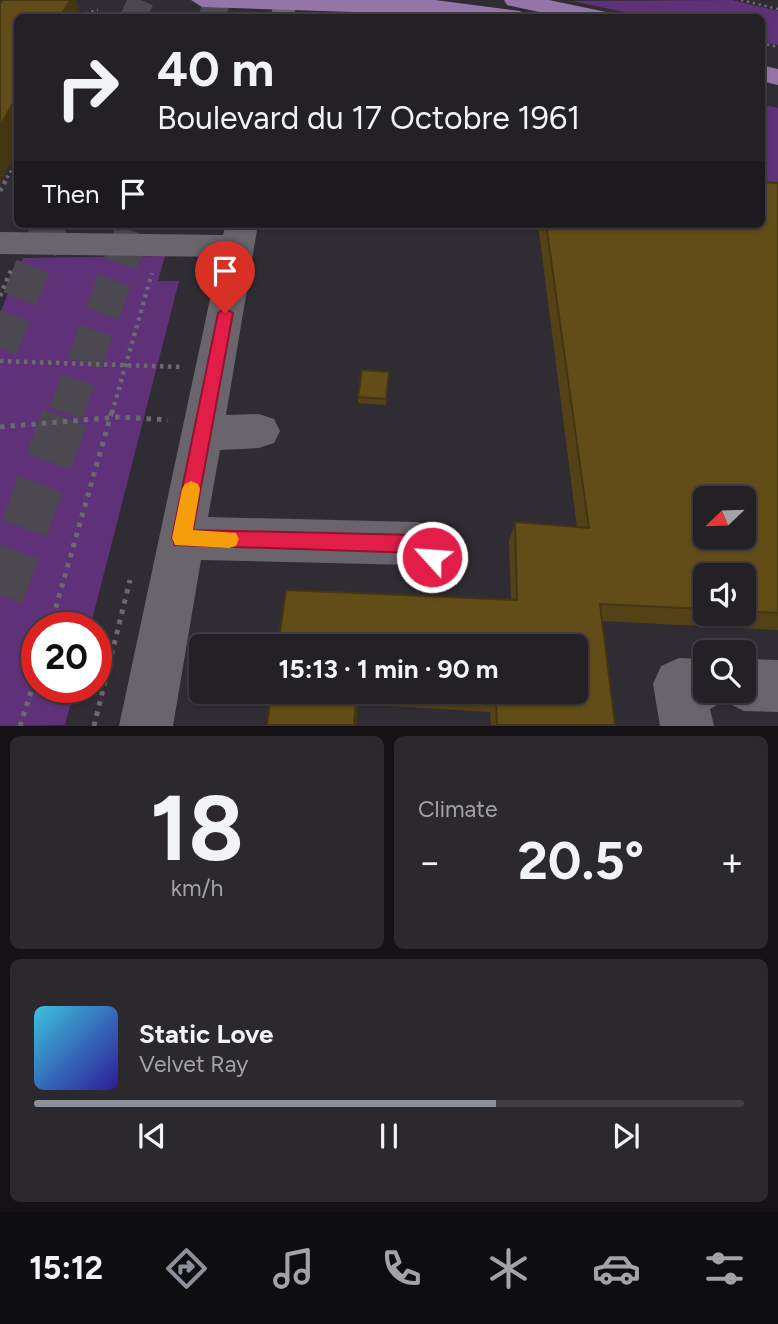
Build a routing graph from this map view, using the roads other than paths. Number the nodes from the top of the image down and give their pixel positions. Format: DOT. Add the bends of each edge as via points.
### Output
graph roads {
  1 [pos="202,0"];
  2 [pos="515,0"];
  3 [pos="284,7"];
  4 [pos="489,14"];
  5 [pos="565,14"];
  6 [pos="240,235"];
  7 [pos="0,243"];
  8 [pos="261,419"];
  9 [pos="192,420"];
  10 [pos="182,538"];
  11 [pos="432,557"];
  12 [pos="693,685"];
  13 [pos="756,685"];
  14 [pos="778,686"];
  15 [pos="146,726"];
  16 [pos="687,726"];
  1 -- 3 [label="main road"];
  2 -- 5 [label="main road"];
  3 -- 4 [label="main road" via="435,7"];
  6 -- 7 [label="street"];
  6 -- 9 [label="street"];
  8 -- 9 [label="street"];
  9 -- 10 [label="street"];
  10 -- 11 [label="street" via="418,544 430,550"];
  10 -- 15 [label="street"];
  12 -- 16 [label="street" via="679,684"];
  13 -- 14 [label="street"];
}
